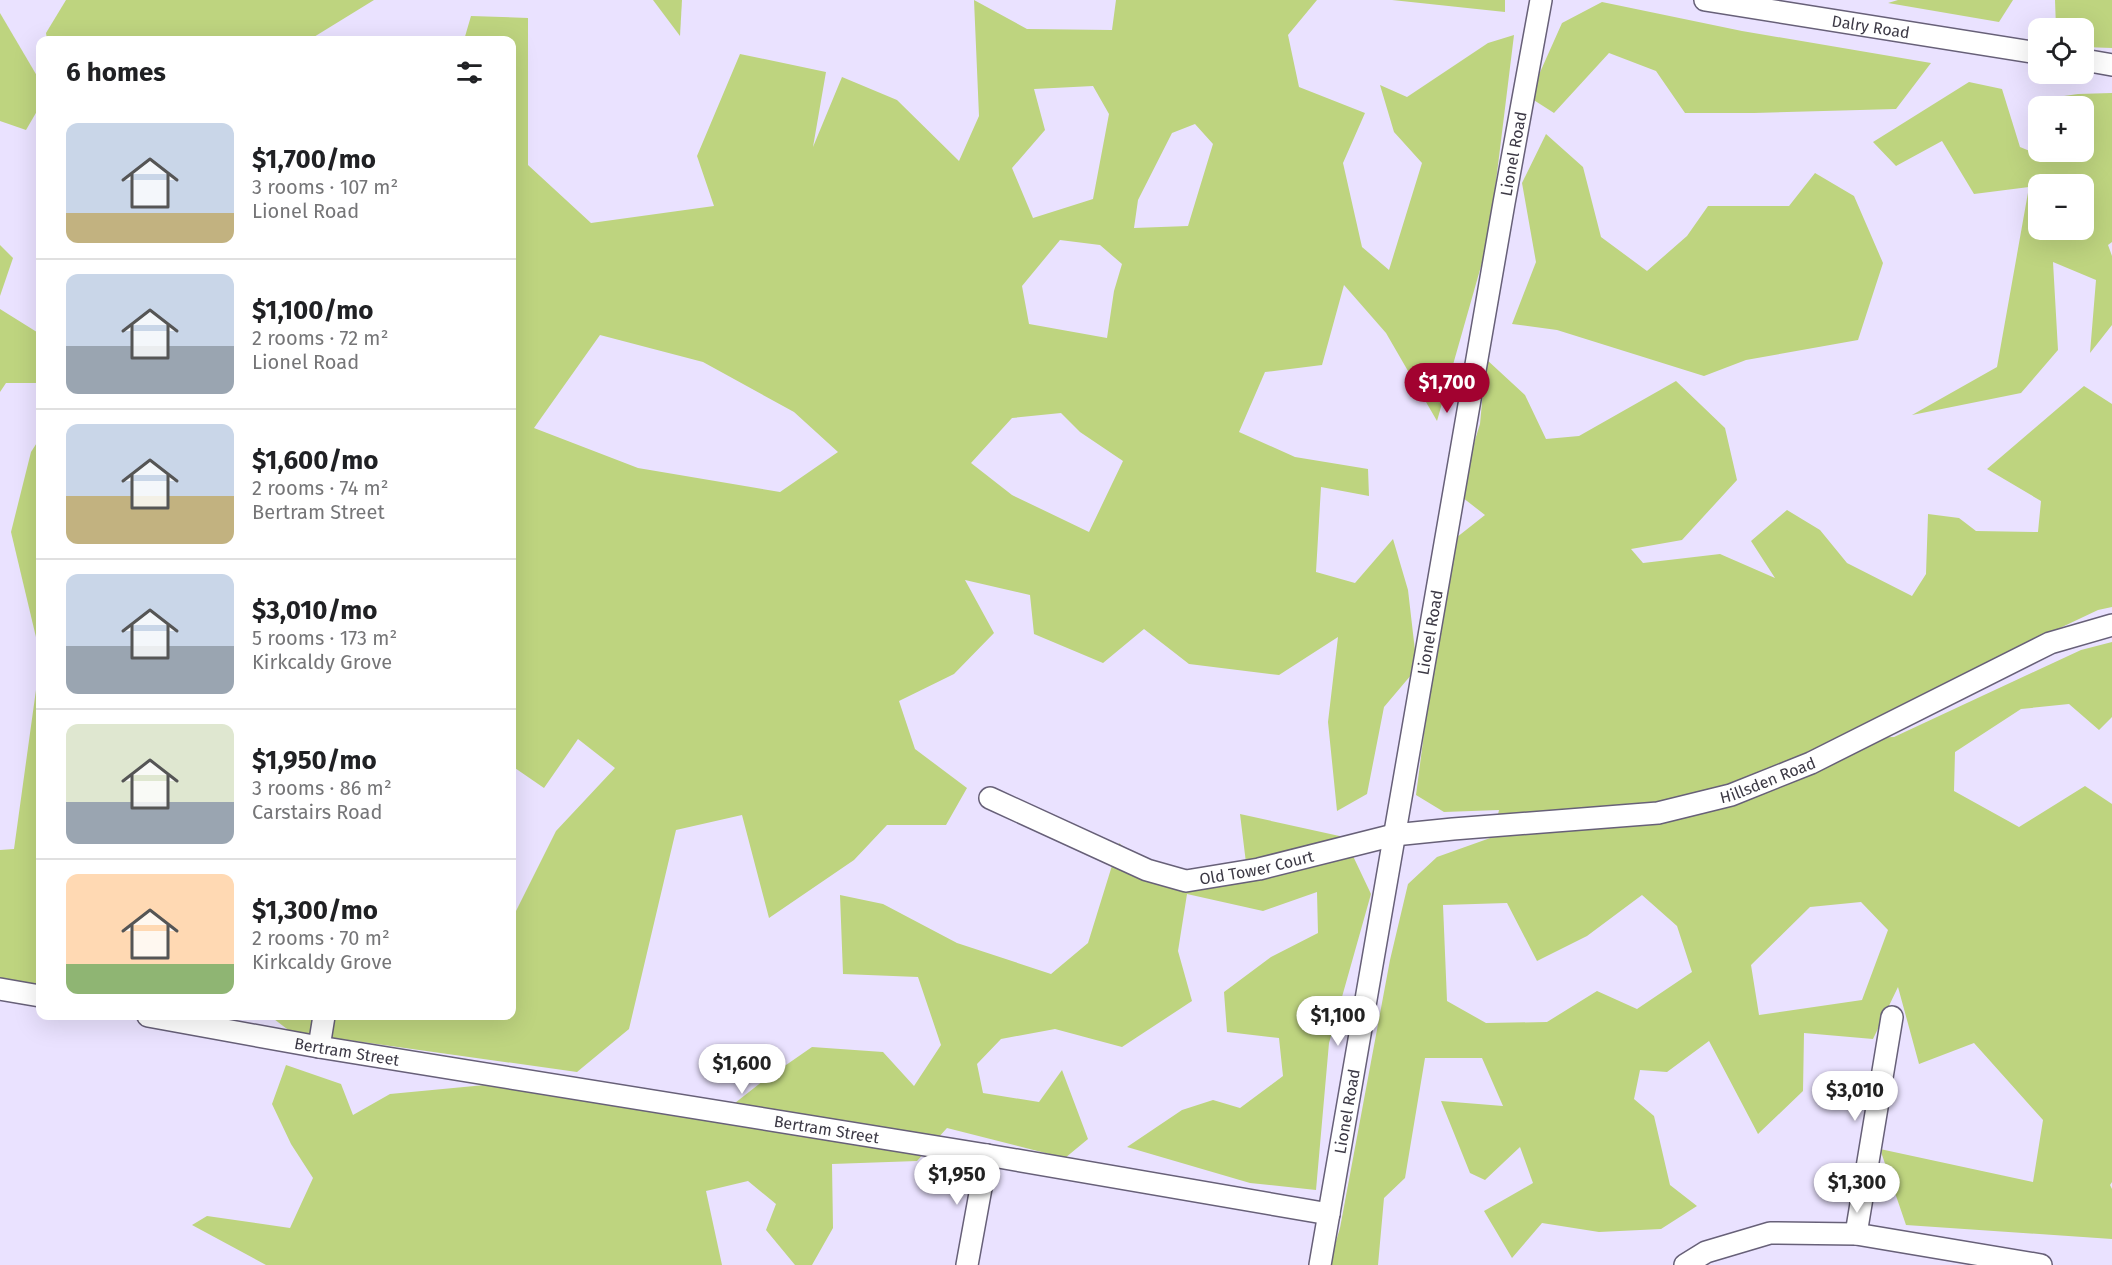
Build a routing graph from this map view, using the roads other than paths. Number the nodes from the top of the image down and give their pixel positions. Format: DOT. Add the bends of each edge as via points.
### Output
graph roads {
  1 [pos="1541,0"];
  2 [pos="1705,0"];
  3 [pos="2028,51"];
  4 [pos="2094,61"];
  5 [pos="2112,64"];
  6 [pos="2112,625"];
  7 [pos="990,798"];
  8 [pos="1394,835"];
  9 [pos="0,989"];
  10 [pos="36,995"];
  11 [pos="1892,1017"];
  12 [pos="170,1020"];
  13 [pos="323,1020"];
  14 [pos="319,1047"];
  15 [pos="987,1155"];
  16 [pos="1329,1214"];
  17 [pos="1856,1234"];
  18 [pos="967,1265"];
  19 [pos="1320,1265"];
  20 [pos="1685,1265"];
  21 [pos="2042,1265"];
  1 -- 8 [label="street, Lionel Road"];
  2 -- 3 [label="street, Dalry Road"];
  4 -- 5 [label="street"];
  6 -- 8 [label="street, Hillsden Road" via="2050,643 1811,763 1731,795 1658,813"];
  7 -- 8 [label="street, Old Tower Court" via="1147,870 1186,881 1258,869"];
  8 -- 16 [label="street, Lionel Road"];
  9 -- 10 [label="street"];
  11 -- 17 [label="street"];
  12 -- 14 [label="street, Bertram Street"];
  13 -- 14 [label="street"];
  14 -- 15 [label="street, Bertram Street"];
  15 -- 16 [label="street, Bertram Street"];
  15 -- 18 [label="street"];
  16 -- 19 [label="street, Lionel Road"];
  17 -- 20 [label="street" via="1770,1233 1706,1252"];
  17 -- 21 [label="street"];
}
